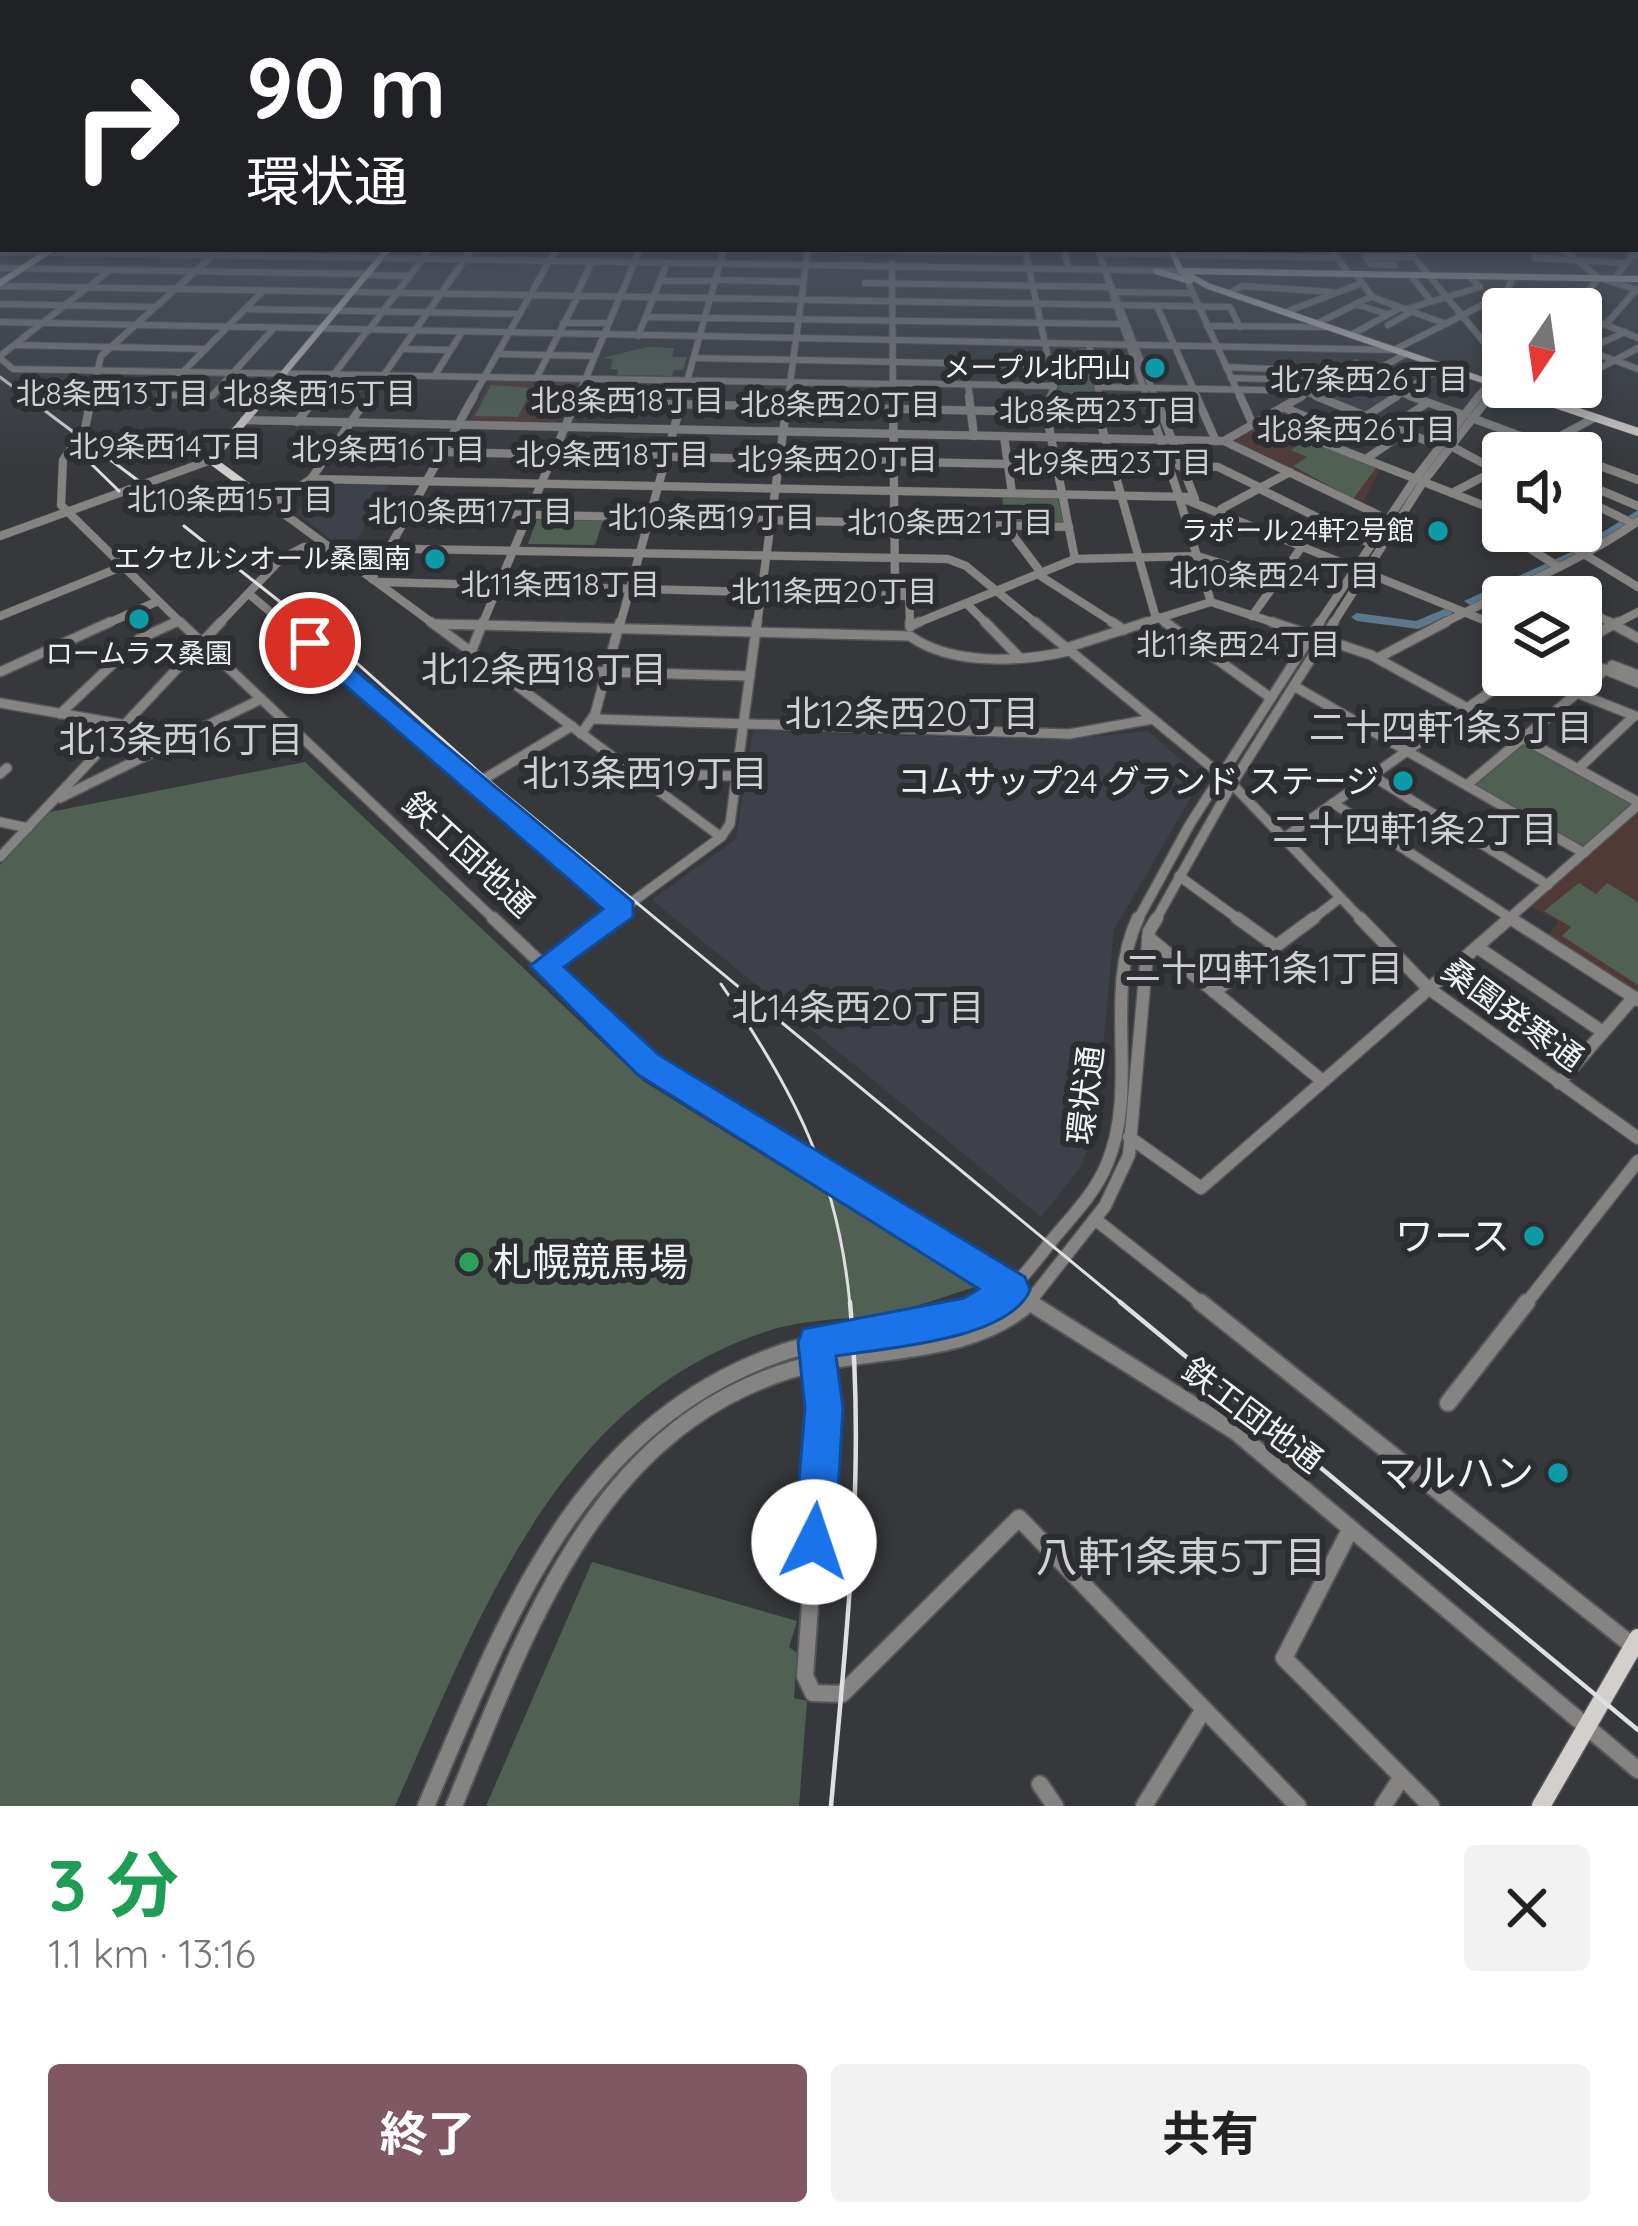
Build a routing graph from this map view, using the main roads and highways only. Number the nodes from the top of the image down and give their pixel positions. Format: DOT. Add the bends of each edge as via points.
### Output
graph roads {
  1 [pos="338,308"];
  2 [pos="1274,308"];
  3 [pos="1482,378"];
  4 [pos="1565,408"];
  5 [pos="1638,432"];
  6 [pos="272,505"];
  7 [pos="1633,1654"];
  8 [pos="1541,1806"];
  1 -- 6 [label="main road" via="211,460"];
  2 -- 3 [label="main road"];
  4 -- 5 [label="main road"];
  7 -- 8 [label="main road"];
}
